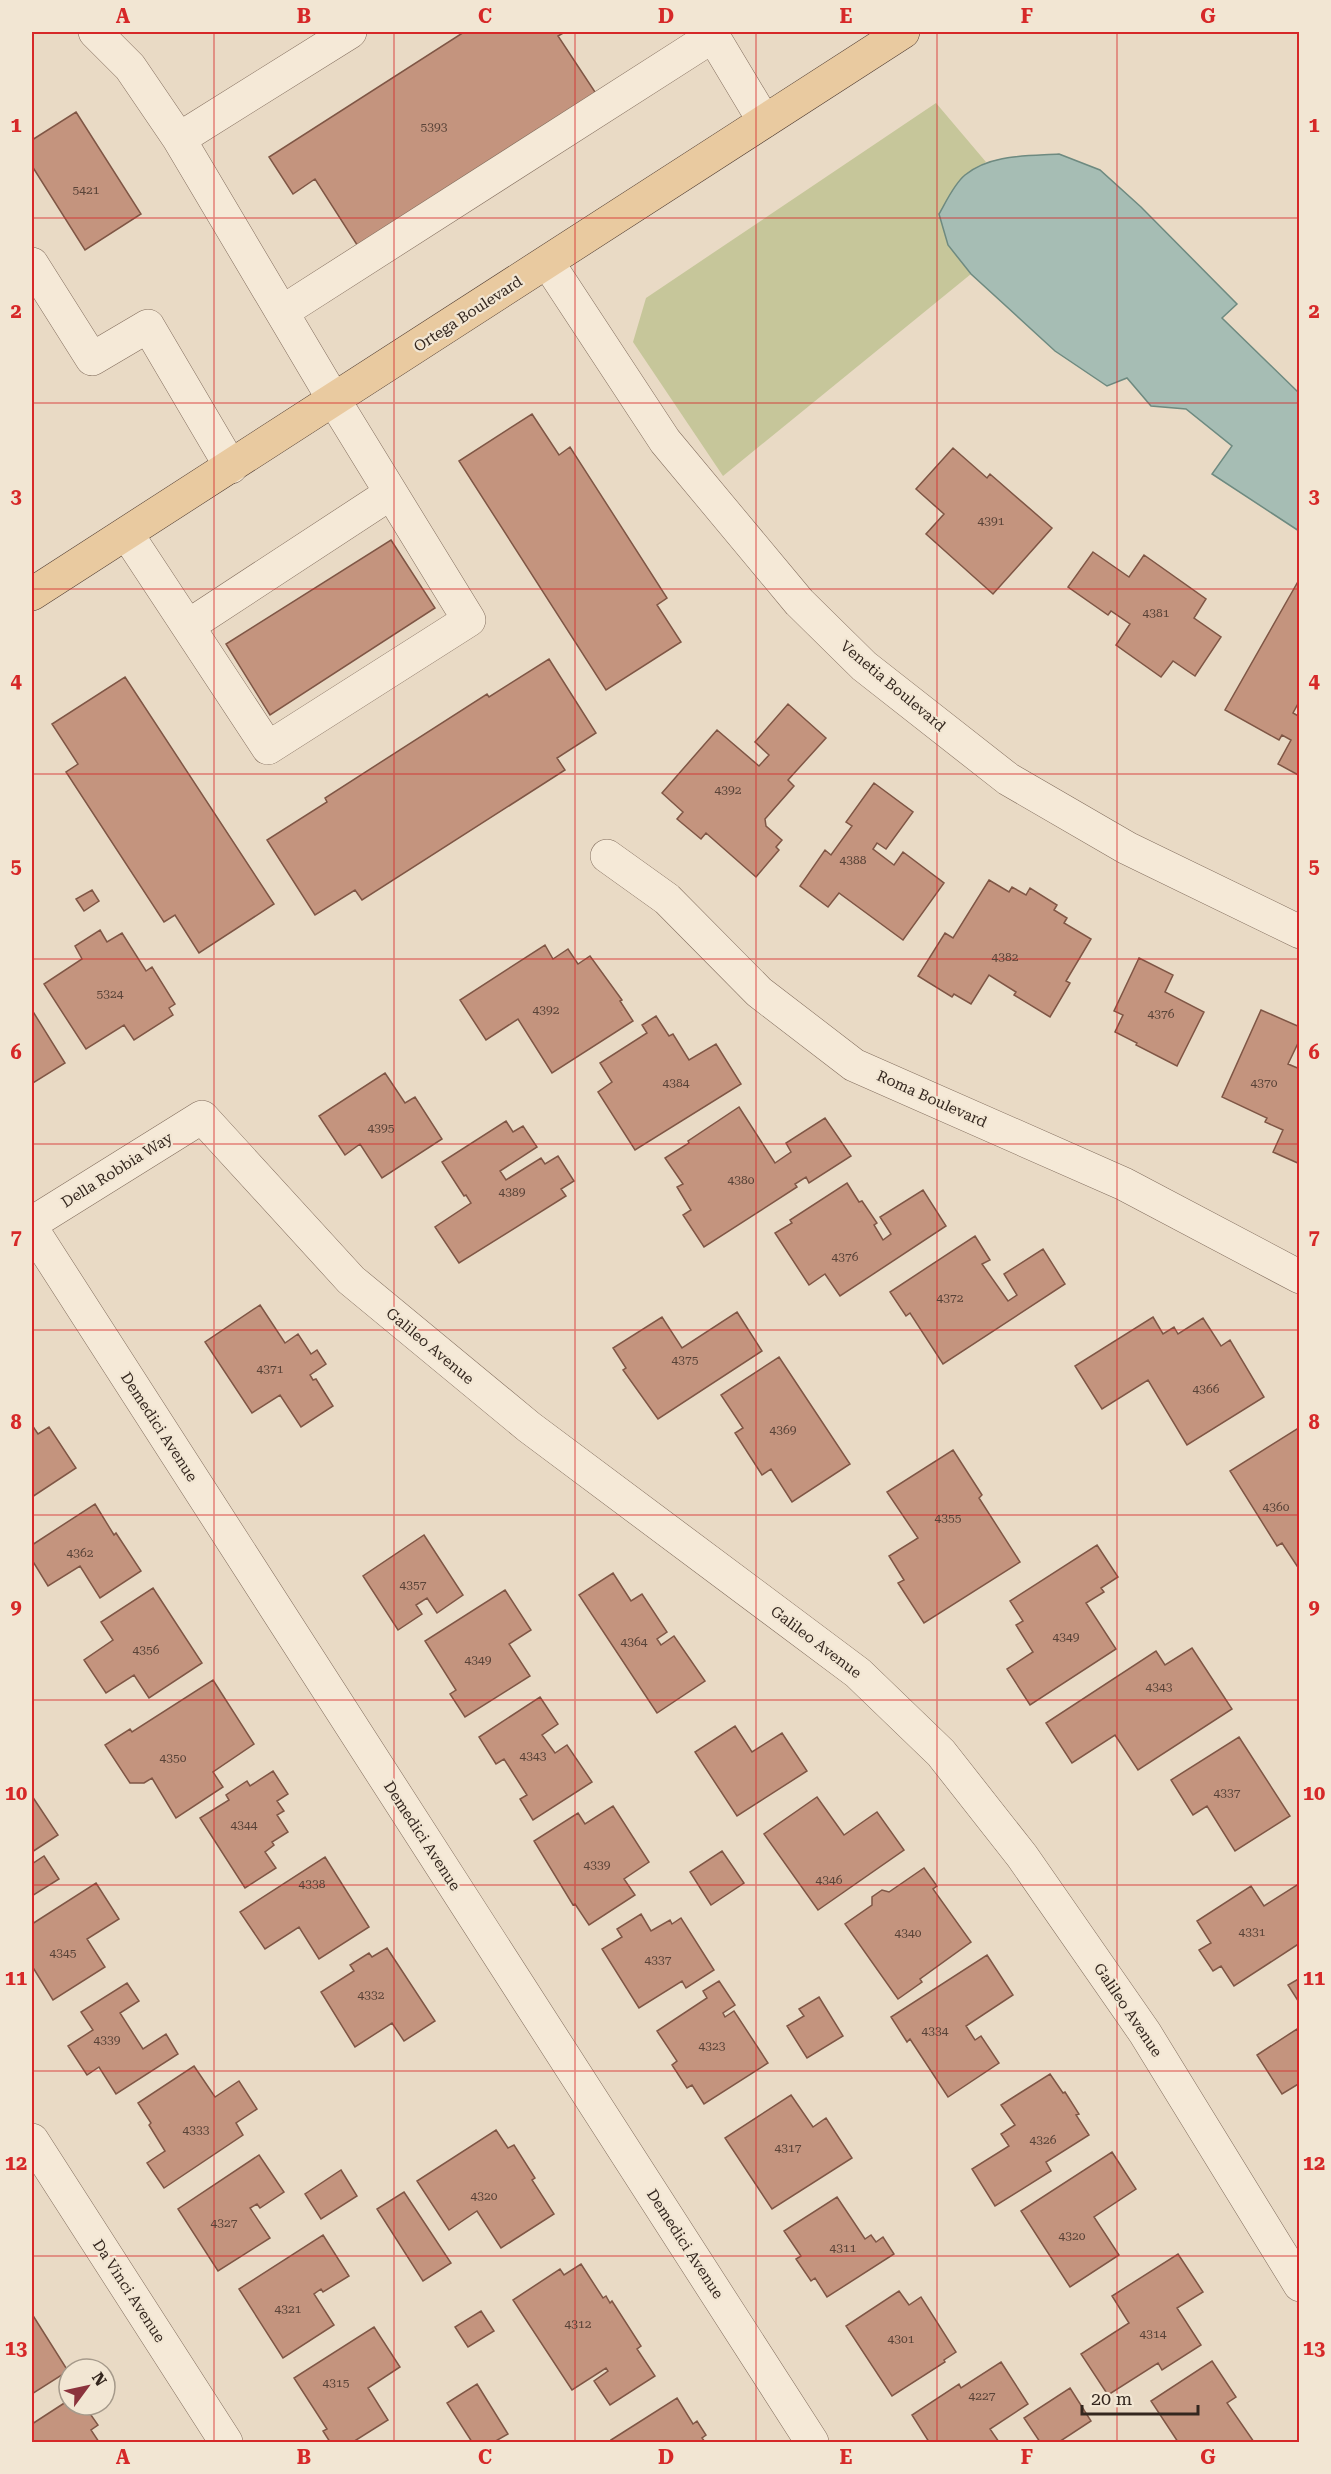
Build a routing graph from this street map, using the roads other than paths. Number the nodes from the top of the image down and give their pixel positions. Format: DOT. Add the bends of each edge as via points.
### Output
graph roads {
  1 [pos="95,32"];
  2 [pos="350,32"];
  3 [pos="903,32"];
  4 [pos="764,121"];
  5 [pos="179,139"];
  6 [pos="548,263"];
  7 [pos="32,264"];
  8 [pos="282,312"];
  9 [pos="334,400"];
  10 [pos="231,467"];
  11 [pos="391,493"];
  12 [pos="128,534"];
  13 [pos="32,594"];
  14 [pos="188,626"];
  15 [pos="608,856"];
  16 [pos="1299,932"];
  17 [pos="202,1117"];
  18 [pos="32,1223"];
  19 [pos="32,1229"];
  20 [pos="1299,1277"];
  21 [pos="32,2140"];
  22 [pos="1299,2285"];
  23 [pos="226,2442"];
  24 [pos="812,2442"];
  1 -- 5 [label="street" via="130,67"];
  2 -- 5 [label="street"];
  3 -- 4 [label="main road, Ortega Boulevard"];
  4 -- 6 [label="main road, Ortega Boulevard"];
  4 -- 8 [label="street" via="713,36"];
  5 -- 8 [label="street"];
  6 -- 9 [label="main road, Ortega Boulevard"];
  6 -- 16 [label="street, Venetia Boulevard" via="672,450 799,602 864,666 1008,780 1127,848"];
  7 -- 10 [label="street" via="92,359 148,326"];
  8 -- 9 [label="street"];
  9 -- 10 [label="main road, Ortega Boulevard"];
  9 -- 11 [label="street"];
  10 -- 12 [label="main road, Ortega Boulevard"];
  11 -- 14 [label="street"];
  11 -- 14 [label="street" via="469,620 268,748"];
  12 -- 13 [label="main road, Ortega Boulevard"];
  12 -- 14 [label="street"];
  15 -- 20 [label="street, Roma Boulevard" via="667,899 759,992 854,1065 1124,1184"];
  17 -- 18 [label="street, Della Robbia Way"];
  17 -- 22 [label="street, Galileo Avenue" via="351,1280 529,1427 858,1673 941,1753 1022,1856 1145,2033"];
  19 -- 24 [label="street, Demedici Avenue"];
  21 -- 23 [label="street, Da Vinci Avenue"];
}
